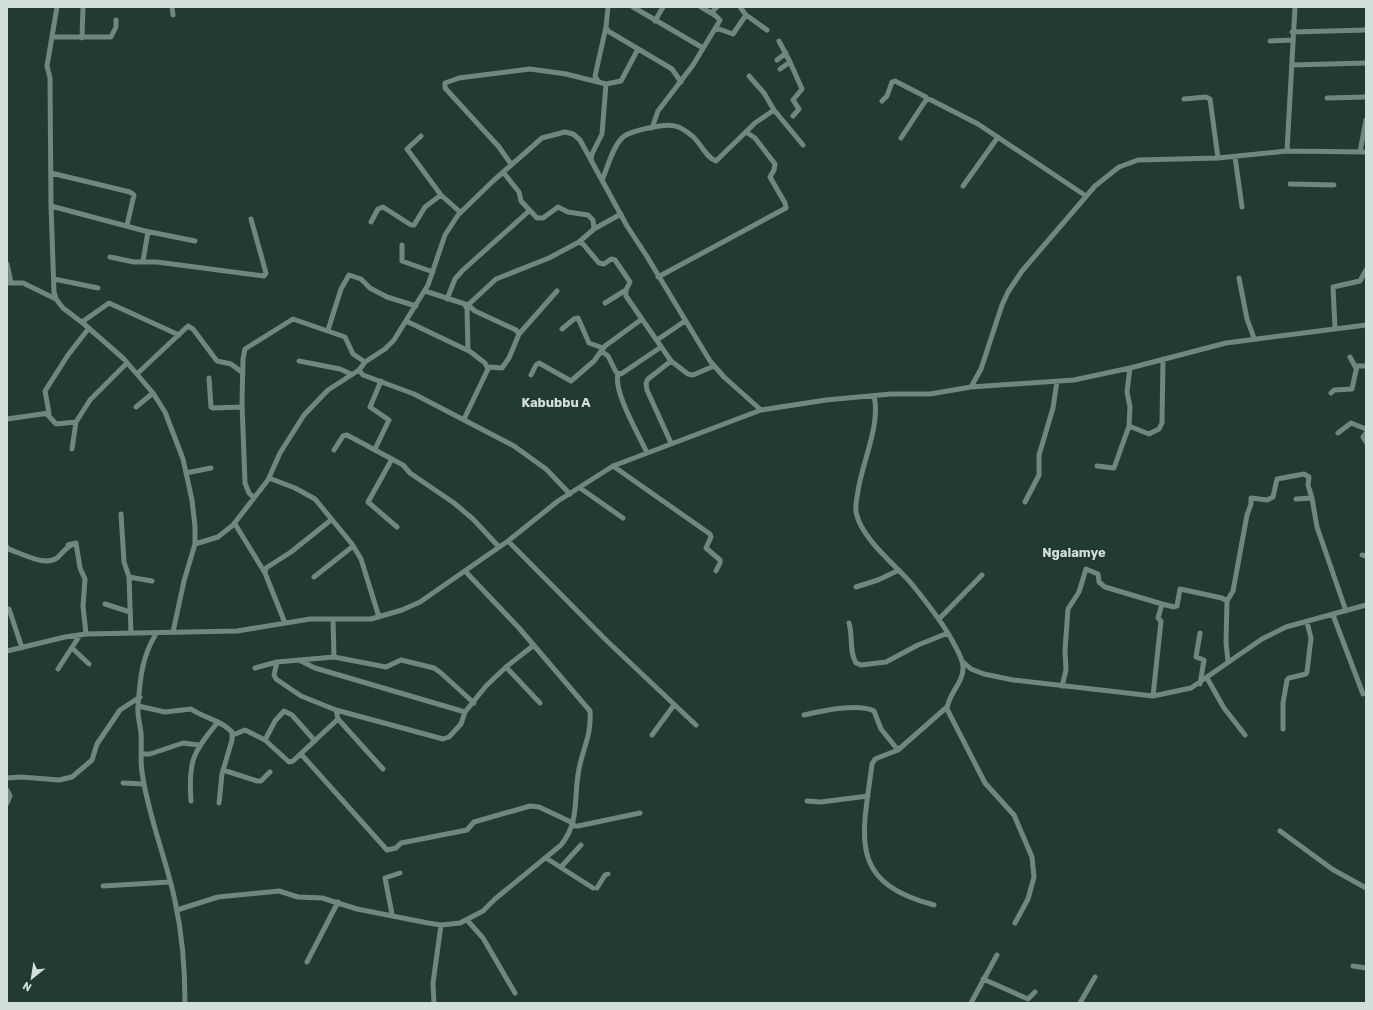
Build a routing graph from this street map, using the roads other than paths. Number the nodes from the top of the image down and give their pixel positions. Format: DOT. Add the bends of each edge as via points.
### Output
graph roads {
  1 [pos="57,7"];
  2 [pos="83,7"];
  3 [pos="172,7"];
  4 [pos="608,7"];
  5 [pos="632,7"];
  6 [pos="663,7"];
  7 [pos="701,7"];
  8 [pos="717,7"];
  9 [pos="740,7"];
  10 [pos="1295,7"];
  11 [pos="711,13"];
  12 [pos="173,15"];
  13 [pos="746,15"];
  14 [pos="116,20"];
  15 [pos="656,20"];
  16 [pos="606,28"];
  17 [pos="714,30"];
  18 [pos="767,30"];
  19 [pos="1366,30"];
  20 [pos="1292,32"];
  21 [pos="54,37"];
  22 [pos="82,38"];
  23 [pos="1292,40"];
  24 [pos="779,41"];
  25 [pos="1270,41"];
  26 [pos="703,48"];
  27 [pos="638,49"];
  28 [pos="786,53"];
  29 [pos="777,60"];
  30 [pos="790,62"];
  31 [pos="1366,63"];
  32 [pos="1292,65"];
  33 [pos="780,69"];
  34 [pos="750,76"];
  35 [pos="598,81"];
  36 [pos="681,82"];
  37 [pos="606,84"];
  38 [pos="1366,97"];
  39 [pos="1327,98"];
  40 [pos="928,99"];
  41 [pos="1184,99"];
  42 [pos="882,101"];
  43 [pos="774,110"];
  44 [pos="793,116"];
  45 [pos="1366,120"];
  46 [pos="652,128"];
  47 [pos="746,132"];
  48 [pos="421,136"];
  49 [pos="998,137"];
  50 [pos="901,138"];
  51 [pos="803,145"];
  52 [pos="1287,151"];
  53 [pos="1360,152"];
  54 [pos="1366,152"];
  55 [pos="1235,157"];
  56 [pos="1218,158"];
  57 [pos="591,160"];
  58 [pos="511,164"];
  59 [pos="502,172"];
  60 [pos="51,173"];
  61 [pos="602,180"];
  62 [pos="1290,184"];
  63 [pos="1334,185"];
  64 [pos="963,186"];
  65 [pos="441,195"];
  66 [pos="1086,196"];
  67 [pos="51,206"];
  68 [pos="1242,207"];
  69 [pos="529,211"];
  70 [pos="460,212"];
  71 [pos="620,214"];
  72 [pos="251,219"];
  73 [pos="371,222"];
  74 [pos="127,225"];
  75 [pos="594,229"];
  76 [pos="148,232"];
  77 [pos="195,241"];
  78 [pos="579,242"];
  79 [pos="402,245"];
  80 [pos="110,257"];
  81 [pos="143,261"];
  82 [pos="7,264"];
  83 [pos="1366,270"];
  84 [pos="433,272"];
  85 [pos="658,277"];
  86 [pos="1239,278"];
  87 [pos="54,279"];
  88 [pos="9,282"];
  89 [pos="98,288"];
  90 [pos="626,290"];
  91 [pos="425,291"];
  92 [pos="557,291"];
  93 [pos="56,299"];
  94 [pos="447,299"];
  95 [pos="605,303"];
  96 [pos="416,306"];
  97 [pos="468,307"];
  98 [pos="642,319"];
  99 [pos="685,321"];
  100 [pos="82,322"];
  101 [pos="406,322"];
  102 [pos="1366,325"];
  103 [pos="89,328"];
  104 [pos="1335,328"];
  105 [pos="562,329"];
  106 [pos="328,330"];
  107 [pos="519,334"];
  108 [pos="178,335"];
  109 [pos="1254,338"];
  110 [pos="657,340"];
  111 [pos="661,346"];
  112 [pos="602,349"];
  113 [pos="469,352"];
  114 [pos="1350,357"];
  115 [pos="1163,359"];
  116 [pos="299,361"];
  117 [pos="671,361"];
  118 [pos="364,362"];
  119 [pos="128,363"];
  120 [pos="488,366"];
  121 [pos="714,366"];
  122 [pos="1366,366"];
  123 [pos="1130,368"];
  124 [pos="1356,368"];
  125 [pos="359,370"];
  126 [pos="242,372"];
  127 [pos="138,373"];
  128 [pos="351,374"];
  129 [pos="618,374"];
  130 [pos="531,375"];
  131 [pos="209,378"];
  132 [pos="380,381"];
  133 [pos="1057,381"];
  134 [pos="971,387"];
  135 [pos="153,393"];
  136 [pos="1331,393"];
  137 [pos="874,396"];
  138 [pos="136,406"];
  139 [pos="242,407"];
  140 [pos="761,410"];
  141 [pos="47,414"];
  142 [pos="7,419"];
  143 [pos="464,419"];
  144 [pos="76,422"];
  145 [pos="1129,426"];
  146 [pos="1366,429"];
  147 [pos="1338,433"];
  148 [pos="1366,433"];
  149 [pos="1366,442"];
  150 [pos="671,443"];
  151 [pos="72,449"];
  152 [pos="375,449"];
  153 [pos="334,450"];
  154 [pos="647,453"];
  155 [pos="392,459"];
  156 [pos="613,466"];
  157 [pos="1097,466"];
  158 [pos="212,468"];
  159 [pos="186,473"];
  160 [pos="269,478"];
  161 [pos="580,488"];
  162 [pos="570,494"];
  163 [pos="254,498"];
  164 [pos="1312,498"];
  165 [pos="1296,499"];
  166 [pos="1025,502"];
  167 [pos="121,514"];
  168 [pos="623,518"];
  169 [pos="331,520"];
  170 [pos="235,524"];
  171 [pos="397,527"];
  172 [pos="508,541"];
  173 [pos="195,544"];
  174 [pos="7,547"];
  175 [pos="352,547"];
  176 [pos="499,547"];
  177 [pos="264,570"];
  178 [pos="716,570"];
  179 [pos="899,570"];
  180 [pos="465,571"];
  181 [pos="982,575"];
  182 [pos="130,577"];
  183 [pos="314,577"];
  184 [pos="152,581"];
  185 [pos="856,587"];
  186 [pos="1227,601"];
  187 [pos="106,604"];
  188 [pos="1162,604"];
  189 [pos="1366,605"];
  190 [pos="9,609"];
  191 [pos="1346,611"];
  192 [pos="130,612"];
  193 [pos="1333,615"];
  194 [pos="379,617"];
  195 [pos="333,619"];
  196 [pos="939,619"];
  197 [pos="1307,622"];
  198 [pos="284,623"];
  199 [pos="849,623"];
  200 [pos="173,632"];
  201 [pos="131,633"];
  202 [pos="948,633"];
  203 [pos="1200,633"];
  204 [pos="86,634"];
  205 [pos="156,634"];
  206 [pos="80,635"];
  207 [pos="534,645"];
  208 [pos="22,648"];
  209 [pos="72,648"];
  210 [pos="7,651"];
  211 [pos="334,657"];
  212 [pos="297,659"];
  213 [pos="961,660"];
  214 [pos="1228,661"];
  215 [pos="277,662"];
  216 [pos="89,664"];
  217 [pos="506,667"];
  218 [pos="255,668"];
  219 [pos="58,669"];
  220 [pos="972,669"];
  221 [pos="963,672"];
  222 [pos="1207,678"];
  223 [pos="1200,684"];
  224 [pos="1062,686"];
  225 [pos="1363,694"];
  226 [pos="1153,696"];
  227 [pos="140,697"];
  228 [pos="474,703"];
  229 [pos="540,703"];
  230 [pos="674,705"];
  231 [pos="138,706"];
  232 [pos="947,707"];
  233 [pos="336,710"];
  234 [pos="465,712"];
  235 [pos="804,714"];
  236 [pos="338,719"];
  237 [pos="218,722"];
  238 [pos="696,725"];
  239 [pos="1283,729"];
  240 [pos="233,735"];
  241 [pos="652,735"];
  242 [pos="1244,736"];
  243 [pos="265,740"];
  244 [pos="315,741"];
  245 [pos="200,744"];
  246 [pos="898,750"];
  247 [pos="140,754"];
  248 [pos="301,754"];
  249 [pos="383,769"];
  250 [pos="223,770"];
  251 [pos="270,772"];
  252 [pos="7,778"];
  253 [pos="123,783"];
  254 [pos="144,784"];
  255 [pos="7,790"];
  256 [pos="868,796"];
  257 [pos="191,801"];
  258 [pos="807,801"];
  259 [pos="7,803"];
  260 [pos="219,803"];
  261 [pos="640,813"];
  262 [pos="573,824"];
  263 [pos="1280,831"];
  264 [pos="581,845"];
  265 [pos="546,858"];
  266 [pos="561,867"];
  267 [pos="400,873"];
  268 [pos="608,874"];
  269 [pos="170,882"];
  270 [pos="103,886"];
  271 [pos="1366,888"];
  272 [pos="338,902"];
  273 [pos="934,905"];
  274 [pos="177,910"];
  275 [pos="392,914"];
  276 [pos="467,920"];
  277 [pos="1015,923"];
  278 [pos="441,925"];
  279 [pos="998,955"];
  280 [pos="307,962"];
  281 [pos="1353,966"];
  282 [pos="1366,968"];
  283 [pos="1095,977"];
  284 [pos="983,979"];
  285 [pos="1035,992"];
  286 [pos="515,993"];
  287 [pos="974,1002"];
  288 [pos="185,1003"];
  289 [pos="434,1003"];
  290 [pos="1080,1003"];
  1 -- 60 [label="street" via="46,66 50,78"];
  2 -- 22 [label="street"];
  3 -- 12 [label="street"];
  4 -- 16 [label="street"];
  5 -- 15 [label="street"];
  6 -- 15 [label="street"];
  7 -- 11 [label="street"];
  8 -- 11 [label="street"];
  9 -- 13 [label="street"];
  10 -- 20 [label="street"];
  11 -- 17 [label="street" via="720,20"];
  13 -- 17 [label="street" via="733,34 719,29"];
  13 -- 18 [label="street"];
  14 -- 22 [label="street" via="116,27 111,36"];
  15 -- 26 [label="street"];
  16 -- 27 [label="street"];
  16 -- 35 [label="street" via="595,76"];
  17 -- 26 [label="street"];
  19 -- 20 [label="street"];
  20 -- 23 [label="street"];
  21 -- 22 [label="street"];
  23 -- 25 [label="street"];
  23 -- 32 [label="street"];
  24 -- 28 [label="street"];
  26 -- 36 [label="street"];
  27 -- 36 [label="street" via="672,69"];
  27 -- 37 [label="street" via="622,81"];
  28 -- 29 [label="street"];
  28 -- 30 [label="street"];
  30 -- 33 [label="street"];
  30 -- 44 [label="street" via="802,89 793,100 799,109"];
  31 -- 32 [label="street"];
  32 -- 52 [label="street"];
  34 -- 43 [label="street"];
  35 -- 37 [label="street"];
  35 -- 58 [label="street" via="530,69 459,78 445,83 447,91 499,147"];
  36 -- 46 [label="street" via="658,111"];
  37 -- 57 [label="street" via="604,125"];
  38 -- 39 [label="street"];
  40 -- 42 [label="street" via="895,81"];
  40 -- 49 [label="street" via="946,106"];
  40 -- 50 [label="street"];
  41 -- 56 [label="street" via="1210,99"];
  43 -- 47 [label="street"];
  43 -- 51 [label="street"];
  45 -- 53 [label="street"];
  46 -- 47 [label="street" via="668,125 683,129 697,139 716,161"];
  46 -- 61 [label="street" via="622,138"];
  47 -- 85 [label="street" via="755,138 775,164 770,177 786,207"];
  48 -- 65 [label="street" via="407,149"];
  49 -- 64 [label="street"];
  49 -- 66 [label="street" via="1021,150"];
  52 -- 53 [label="street"];
  52 -- 55 [label="street"];
  53 -- 54 [label="street"];
  55 -- 56 [label="street"];
  55 -- 68 [label="street"];
  56 -- 66 [label="street" via="1138,160 1127,163 1105,177"];
  57 -- 58 [label="street" via="578,137 565,132 542,138"];
  57 -- 61 [label="street"];
  58 -- 59 [label="street"];
  59 -- 69 [label="street" via="519,192 519,199"];
  59 -- 70 [label="street"];
  60 -- 67 [label="street"];
  60 -- 74 [label="street" via="130,192 134,195"];
  61 -- 71 [label="street"];
  62 -- 63 [label="street"];
  65 -- 70 [label="street"];
  65 -- 73 [label="street" via="425,207 414,225 411,226 383,207 378,209"];
  66 -- 134 [label="street" via="1022,271 1008,292 982,370"];
  67 -- 74 [label="street"];
  67 -- 87 [label="street"];
  69 -- 75 [label="street" via="540,219 558,207 568,212 588,215 593,220"];
  69 -- 94 [label="street" via="463,270"];
  70 -- 84 [label="street" via="448,229"];
  71 -- 75 [label="street"];
  71 -- 85 [label="street"];
  72 -- 81 [label="street" via="266,273 264,276"];
  74 -- 76 [label="street"];
  75 -- 78 [label="street"];
  76 -- 77 [label="street"];
  76 -- 81 [label="street"];
  78 -- 90 [label="street" via="599,263 615,260 630,282"];
  78 -- 97 [label="street" via="549,258 496,279"];
  79 -- 84 [label="street" via="402,261"];
  80 -- 81 [label="street" via="134,262"];
  82 -- 88 [label="street"];
  83 -- 104 [label="street" via="1360,281 1333,287"];
  84 -- 91 [label="street"];
  85 -- 99 [label="street"];
  86 -- 109 [label="street" via="1247,319"];
  87 -- 89 [label="street"];
  87 -- 93 [label="street"];
  88 -- 93 [label="street" via="23,283"];
  90 -- 95 [label="street"];
  90 -- 98 [label="street" via="626,296"];
  91 -- 94 [label="street"];
  91 -- 96 [label="street"];
  92 -- 107 [label="street"];
  93 -- 100 [label="street"];
  94 -- 97 [label="street"];
  96 -- 101 [label="street"];
  96 -- 106 [label="street" via="382,295 364,281 349,275 341,289"];
  97 -- 107 [label="street" via="516,330"];
  97 -- 113 [label="street"];
  98 -- 110 [label="street"];
  98 -- 112 [label="street"];
  99 -- 110 [label="street"];
  99 -- 121 [label="street"];
  100 -- 103 [label="street"];
  100 -- 108 [label="street" via="109,303"];
  101 -- 113 [label="street"];
  101 -- 118 [label="street" via="390,345"];
  102 -- 104 [label="street"];
  103 -- 119 [label="street"];
  103 -- 141 [label="street" via="45,391 50,409"];
  104 -- 109 [label="street"];
  105 -- 112 [label="street" via="578,318 589,344"];
  106 -- 118 [label="street" via="345,337 353,354"];
  106 -- 126 [label="street" via="298,319 288,320 245,349"];
  107 -- 120 [label="street" via="504,366"];
  108 -- 126 [label="street" via="186,327 191,327 217,361 231,364"];
  108 -- 127 [label="street"];
  109 -- 115 [label="street"];
  110 -- 111 [label="street"];
  111 -- 117 [label="street"];
  111 -- 129 [label="street"];
  112 -- 129 [label="street"];
  112 -- 130 [label="street" via="594,361 570,381 539,363"];
  113 -- 120 [label="street"];
  114 -- 124 [label="street"];
  115 -- 123 [label="street"];
  115 -- 145 [label="street" via="1162,423 1159,429 1149,434"];
  116 -- 128 [label="street" via="340,369"];
  117 -- 121 [label="street" via="693,375"];
  117 -- 150 [label="street" via="646,383"];
  118 -- 125 [label="street"];
  119 -- 127 [label="street"];
  119 -- 144 [label="street" via="90,400"];
  120 -- 143 [label="street"];
  121 -- 140 [label="street"];
  122 -- 124 [label="street"];
  123 -- 133 [label="street" via="1087,378"];
  123 -- 145 [label="street" via="1127,392 1130,407"];
  124 -- 136 [label="street" via="1352,389 1334,390"];
  125 -- 128 [label="street"];
  125 -- 132 [label="street" via="361,374"];
  126 -- 139 [label="street"];
  127 -- 135 [label="street"];
  128 -- 160 [label="street" via="328,390 304,415 280,453"];
  129 -- 154 [label="street" via="622,400"];
  131 -- 139 [label="street" via="213,408"];
  132 -- 143 [label="street" via="419,396"];
  132 -- 152 [label="street" via="370,407 389,420"];
  133 -- 134 [label="street"];
  133 -- 166 [label="street" via="1053,408 1039,455 1040,475"];
  134 -- 137 [label="street" via="930,394"];
  135 -- 138 [label="street"];
  135 -- 159 [label="street" via="165,412"];
  137 -- 140 [label="street"];
  137 -- 179 [label="street" via="872,433 859,480 856,512 864,530"];
  139 -- 163 [label="street" via="245,484"];
  140 -- 150 [label="street"];
  141 -- 142 [label="street"];
  141 -- 144 [label="street" via="56,424"];
  143 -- 162 [label="street" via="534,459"];
  144 -- 151 [label="street"];
  145 -- 157 [label="street" via="1114,468"];
  146 -- 147 [label="street" via="1351,423"];
  148 -- 149 [label="street" via="1363,437"];
  150 -- 154 [label="street"];
  152 -- 153 [label="street" via="344,435"];
  152 -- 155 [label="street"];
  154 -- 156 [label="street"];
  155 -- 171 [label="street" via="368,502"];
  155 -- 176 [label="street" via="459,507"];
  156 -- 161 [label="street"];
  156 -- 178 [label="street" via="710,534 706,548 718,558 720,563"];
  158 -- 159 [label="street"];
  159 -- 173 [label="street" via="193,506"];
  160 -- 163 [label="street"];
  160 -- 169 [label="street" via="313,498"];
  161 -- 162 [label="street"];
  161 -- 168 [label="street"];
  162 -- 172 [label="street"];
  163 -- 170 [label="street"];
  164 -- 165 [label="street"];
  164 -- 186 [label="street" via="1308,485 1309,477 1304,474 1277,479 1273,497 1267,500 1251,498 1233,591"];
  164 -- 191 [label="street" via="1317,527"];
  167 -- 182 [label="street" via="124,562"];
  169 -- 175 [label="street"];
  169 -- 177 [label="street"];
  170 -- 173 [label="street" via="218,537"];
  170 -- 177 [label="street"];
  172 -- 176 [label="street"];
  172 -- 230 [label="street"];
  173 -- 200 [label="street"];
  174 -- 204 [label="street" via="47,562 56,559 68,545 76,543 84,579"];
  175 -- 183 [label="street"];
  175 -- 194 [label="street" via="361,559"];
  176 -- 180 [label="street"];
  177 -- 198 [label="street"];
  179 -- 185 [label="street"];
  179 -- 196 [label="street"];
  180 -- 194 [label="street" via="420,602"];
  180 -- 207 [label="street"];
  181 -- 196 [label="street"];
  182 -- 184 [label="street"];
  182 -- 192 [label="street"];
  186 -- 188 [label="street" via="1180,589 1176,606"];
  186 -- 214 [label="street"];
  187 -- 192 [label="street"];
  188 -- 224 [label="street" via="1105,587 1098,582 1098,574 1086,569 1079,592 1068,610 1066,670"];
  188 -- 226 [label="street" via="1158,618 1161,621"];
  189 -- 191 [label="street"];
  190 -- 208 [label="street"];
  191 -- 193 [label="street"];
  192 -- 201 [label="street"];
  193 -- 197 [label="street"];
  193 -- 225 [label="street"];
  194 -- 195 [label="street" via="363,620"];
  195 -- 198 [label="street"];
  195 -- 211 [label="street"];
  196 -- 202 [label="street"];
  197 -- 214 [label="street" via="1286,627"];
  197 -- 239 [label="street" via="1311,638 1308,672 1287,680 1283,703"];
  198 -- 200 [label="street" via="237,631"];
  199 -- 202 [label="street" via="853,659 861,665 886,662"];
  200 -- 205 [label="street"];
  201 -- 204 [label="street"];
  201 -- 205 [label="street"];
  202 -- 213 [label="street"];
  203 -- 223 [label="street" via="1196,657 1204,660"];
  204 -- 206 [label="street"];
  205 -- 227 [label="street" via="147,648 144,659"];
  206 -- 208 [label="street"];
  206 -- 209 [label="street"];
  207 -- 217 [label="street"];
  207 -- 262 [label="street" via="590,711 589,737 578,774"];
  208 -- 210 [label="street"];
  209 -- 216 [label="street"];
  209 -- 219 [label="street"];
  211 -- 212 [label="street"];
  211 -- 228 [label="street" via="386,667 401,660 434,668"];
  212 -- 215 [label="street"];
  212 -- 234 [label="street" via="315,668"];
  213 -- 220 [label="street"];
  213 -- 221 [label="street"];
  214 -- 222 [label="street"];
  215 -- 218 [label="street"];
  215 -- 233 [label="street" via="274,674 276,679 301,696"];
  217 -- 228 [label="street" via="486,686"];
  217 -- 229 [label="street"];
  220 -- 221 [label="street"];
  220 -- 224 [label="street" via="991,676"];
  221 -- 232 [label="street"];
  222 -- 223 [label="street"];
  222 -- 242 [label="street"];
  223 -- 226 [label="street" via="1182,691"];
  224 -- 226 [label="street"];
  227 -- 231 [label="street"];
  227 -- 252 [label="street" via="120,710 97,744 92,760 72,777 59,780"];
  228 -- 234 [label="street"];
  230 -- 238 [label="street"];
  230 -- 241 [label="street"];
  231 -- 237 [label="street" via="165,712 191,709"];
  231 -- 247 [label="street"];
  232 -- 246 [label="street"];
  232 -- 277 [label="street" via="985,782 1014,815 1032,857 1034,877 1028,899"];
  233 -- 234 [label="street" via="442,739 449,738 461,724"];
  233 -- 236 [label="street"];
  235 -- 246 [label="street" via="835,709 868,708 874,711 881,729"];
  236 -- 244 [label="street"];
  236 -- 249 [label="street"];
  237 -- 240 [label="street"];
  237 -- 245 [label="street"];
  240 -- 243 [label="street" via="245,730"];
  240 -- 250 [label="street"];
  243 -- 244 [label="street" via="275,721 284,712 292,715"];
  243 -- 248 [label="street" via="288,762"];
  244 -- 248 [label="street"];
  245 -- 247 [label="street" via="183,743 150,754"];
  245 -- 257 [label="street" via="190,769"];
  246 -- 256 [label="street" via="875,760 872,764"];
  247 -- 254 [label="street"];
  248 -- 262 [label="street" via="387,850 396,848 401,843 467,830 474,822 530,806 539,807"];
  250 -- 251 [label="street" via="257,781 261,781"];
  250 -- 260 [label="street"];
  253 -- 254 [label="street"];
  254 -- 269 [label="street"];
  255 -- 259 [label="street" via="10,796"];
  256 -- 258 [label="street" via="821,802"];
  256 -- 273 [label="street" via="865,848 875,874 897,890"];
  261 -- 262 [label="street" via="578,826"];
  262 -- 265 [label="street" via="564,841"];
  263 -- 271 [label="street" via="1332,869"];
  264 -- 266 [label="street"];
  265 -- 266 [label="street"];
  265 -- 276 [label="street" via="483,911"];
  266 -- 268 [label="street" via="595,888"];
  267 -- 275 [label="street" via="385,878"];
  269 -- 270 [label="street"];
  269 -- 274 [label="street"];
  272 -- 274 [label="street" via="298,897 279,891 218,897"];
  272 -- 275 [label="street" via="357,909"];
  272 -- 280 [label="street"];
  274 -- 288 [label="street"];
  275 -- 278 [label="street"];
  276 -- 278 [label="street"];
  276 -- 286 [label="street" via="483,938"];
  278 -- 289 [label="street" via="433,983"];
  279 -- 284 [label="street"];
  281 -- 282 [label="street"];
  283 -- 290 [label="street"];
  284 -- 285 [label="street" via="1028,1000"];
  284 -- 287 [label="street"];
}
